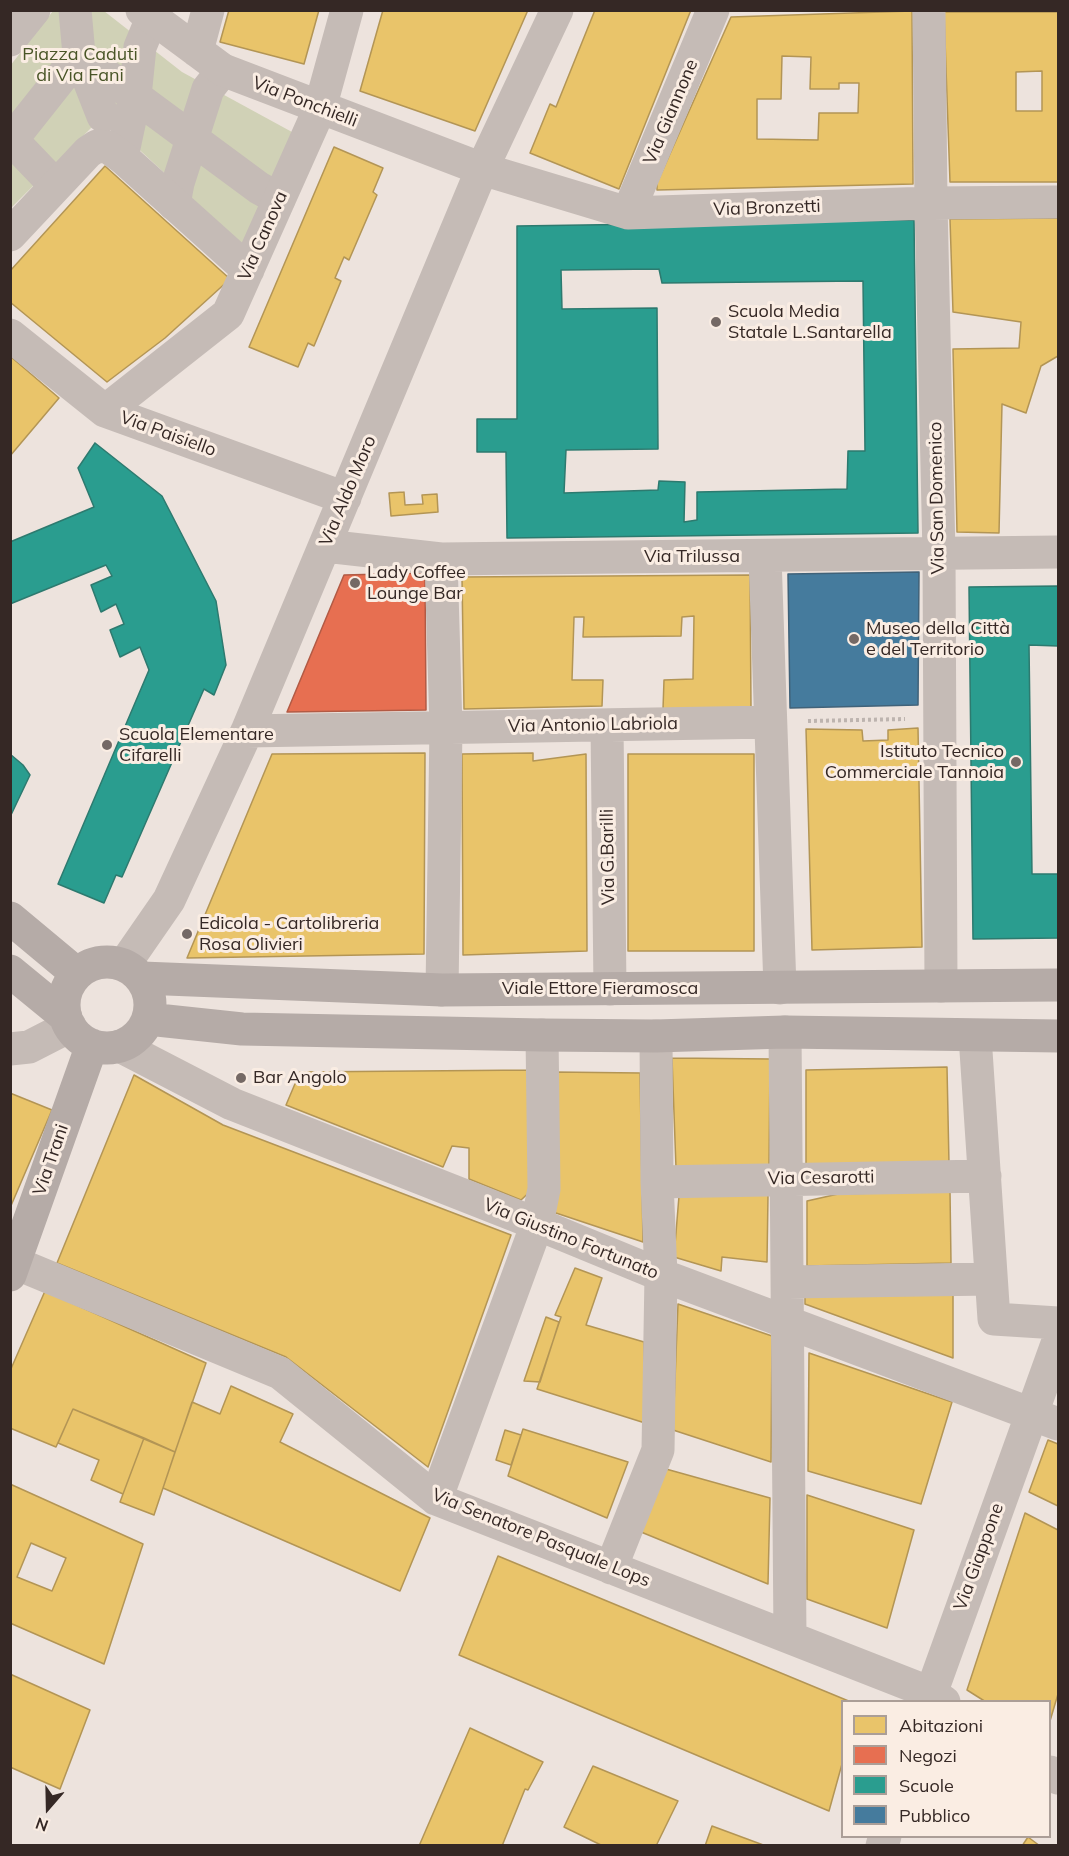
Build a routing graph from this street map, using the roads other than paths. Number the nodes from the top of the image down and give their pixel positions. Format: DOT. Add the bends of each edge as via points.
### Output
graph roads {
  1 [pos="34,10"];
  2 [pos="75,10"];
  3 [pos="208,10"];
  4 [pos="347,10"];
  5 [pos="557,10"];
  6 [pos="713,10"];
  7 [pos="929,10"];
  8 [pos="147,14"];
  9 [pos="10,40"];
  10 [pos="197,51"];
  11 [pos="79,55"];
  12 [pos="223,70"];
  13 [pos="135,96"];
  14 [pos="320,108"];
  15 [pos="103,116"];
  16 [pos="193,139"];
  17 [pos="11,140"];
  18 [pos="122,158"];
  19 [pos="482,169"];
  20 [pos="55,185"];
  21 [pos="279,199"];
  22 [pos="1059,202"];
  23 [pos="931,203"];
  24 [pos="174,204"];
  25 [pos="628,213"];
  26 [pos="10,235"];
  27 [pos="248,270"];
  28 [pos="10,335"];
  29 [pos="105,411"];
  30 [pos="345,498"];
  31 [pos="325,546"];
  32 [pos="1059,552"];
  33 [pos="939,554"];
  34 [pos="765,557"];
  35 [pos="441,559"];
  36 [pos="770,722"];
  37 [pos="607,725"];
  38 [pos="446,728"];
  39 [pos="247,731"];
  40 [pos="10,918"];
  41 [pos="10,971"];
  42 [pos="133,971"];
  43 [pos="76,973"];
  44 [pos="1059,985"];
  45 [pos="940,986"];
  46 [pos="780,988"];
  47 [pos="610,989"];
  48 [pos="442,990"];
  49 [pos="148,1019"];
  50 [pos="785,1032"];
  51 [pos="87,1033"];
  52 [pos="542,1035"];
  53 [pos="656,1036"];
  54 [pos="975,1036"];
  55 [pos="1059,1036"];
  56 [pos="10,1049"];
  57 [pos="985,1176"];
  58 [pos="785,1178"];
  59 [pos="657,1182"];
  60 [pos="537,1224"];
  61 [pos="13,1269"];
  62 [pos="661,1275"];
  63 [pos="991,1279"];
  64 [pos="788,1282"];
  65 [pos="1059,1323"];
  66 [pos="789,1324"];
  67 [pos="1059,1341"];
  68 [pos="1045,1418"];
  69 [pos="436,1499"];
  70 [pos="611,1568"];
  71 [pos="790,1637"];
  72 [pos="934,1698"];
  1 -- 9 [label="street"];
  2 -- 11 [label="street"];
  3 -- 10 [label="street"];
  4 -- 14 [label="street, Via Canova"];
  5 -- 19 [label="street, Via Aldo Moro"];
  6 -- 25 [label="street, Via Giannone"];
  7 -- 23 [label="street, Via San Domenico"];
  8 -- 10 [label="street, Via Ponchielli"];
  8 -- 13 [label="street"];
  10 -- 12 [label="street, Via Ponchielli"];
  11 -- 13 [label="street"];
  11 -- 15 [label="street"];
  11 -- 17 [label="street"];
  12 -- 14 [label="street, Via Ponchielli"];
  12 -- 16 [label="street" via="208,89"];
  13 -- 16 [label="street"];
  13 -- 18 [label="street"];
  14 -- 19 [label="street, Via Ponchielli"];
  14 -- 21 [label="street, Via Canova"];
  16 -- 21 [label="street"];
  16 -- 24 [label="street"];
  17 -- 20 [label="street"];
  18 -- 20 [label="street" via="108,147 97,146"];
  18 -- 24 [label="street"];
  19 -- 25 [label="street, Via Bronzetti"];
  19 -- 30 [label="street, Via Aldo Moro"];
  20 -- 26 [label="street"];
  21 -- 27 [label="street, Via Canova"];
  22 -- 23 [label="street, Via Bronzetti"];
  23 -- 25 [label="street, Via Bronzetti"];
  23 -- 33 [label="street, Via San Domenico"];
  24 -- 27 [label="street"];
  27 -- 29 [label="street, Via Canova" via="228,314"];
  28 -- 29 [label="street, Via Paisiello"];
  29 -- 30 [label="street, Via Paisiello"];
  30 -- 31 [label="street, Via Aldo Moro"];
  31 -- 35 [label="street, Via Trilussa"];
  31 -- 39 [label="street, Via Aldo Moro"];
  32 -- 33 [label="street, Via Trilussa"];
  33 -- 34 [label="street, Via Trilussa"];
  33 -- 45 [label="street, Via San Domenico"];
  34 -- 35 [label="street, Via Trilussa"];
  34 -- 36 [label="street"];
  35 -- 38 [label="street"];
  36 -- 37 [label="street, Via Antonio Labriola"];
  36 -- 46 [label="street"];
  37 -- 38 [label="street, Via Antonio Labriola"];
  37 -- 47 [label="street, Via G.Barilli"];
  38 -- 39 [label="street, Via Antonio Labriola"];
  38 -- 48 [label="street"];
  39 -- 42 [label="street, Via Aldo Moro"];
  40 -- 43 [label="main road"];
  41 -- 51 [label="main road"];
  42 -- 43 [label="main road" via="97,962"];
  42 -- 48 [label="main road, Viale Ettore Fieramosca"];
  42 -- 49 [label="main road" via="150,1004"];
  43 -- 51 [label="main road" via="64,1001"];
  44 -- 45 [label="main road, Viale Ettore Fieramosca"];
  45 -- 46 [label="main road, Viale Ettore Fieramosca"];
  46 -- 47 [label="main road, Viale Ettore Fieramosca"];
  47 -- 48 [label="main road, Viale Ettore Fieramosca"];
  49 -- 51 [label="main road" via="139,1034"];
  49 -- 52 [label="main road" via="242,1029"];
  50 -- 53 [label="main road"];
  50 -- 54 [label="main road"];
  50 -- 58 [label="street"];
  51 -- 56 [label="street"];
  51 -- 60 [label="street, Via Giustino Fortunato" via="232,1104"];
  51 -- 61 [label="main road, Via Trani"];
  52 -- 53 [label="main road"];
  52 -- 60 [label="street" via="544,1189"];
  53 -- 59 [label="street"];
  54 -- 55 [label="main road"];
  54 -- 57 [label="street"];
  57 -- 58 [label="street, Via Cesarotti"];
  57 -- 63 [label="street"];
  58 -- 59 [label="street, Via Cesarotti"];
  58 -- 64 [label="street"];
  59 -- 62 [label="street"];
  60 -- 62 [label="street, Via Giustino Fortunato"];
  60 -- 69 [label="street"];
  61 -- 69 [label="street, Via Senatore Pasquale Lops" via="280,1373"];
  62 -- 66 [label="street, Via Giustino Fortunato"];
  62 -- 70 [label="street" via="658,1450"];
  63 -- 64 [label="street"];
  63 -- 65 [label="street" via="994,1319"];
  64 -- 66 [label="street"];
  66 -- 68 [label="street, Via Giustino Fortunato"];
  66 -- 71 [label="street"];
  67 -- 68 [label="street, Via Giappone"];
  68 -- 72 [label="street, Via Giappone"];
  69 -- 70 [label="street, Via Senatore Pasquale Lops"];
  70 -- 71 [label="street, Via Senatore Pasquale Lops"];
  71 -- 72 [label="street, Via Senatore Pasquale Lops"];
}
